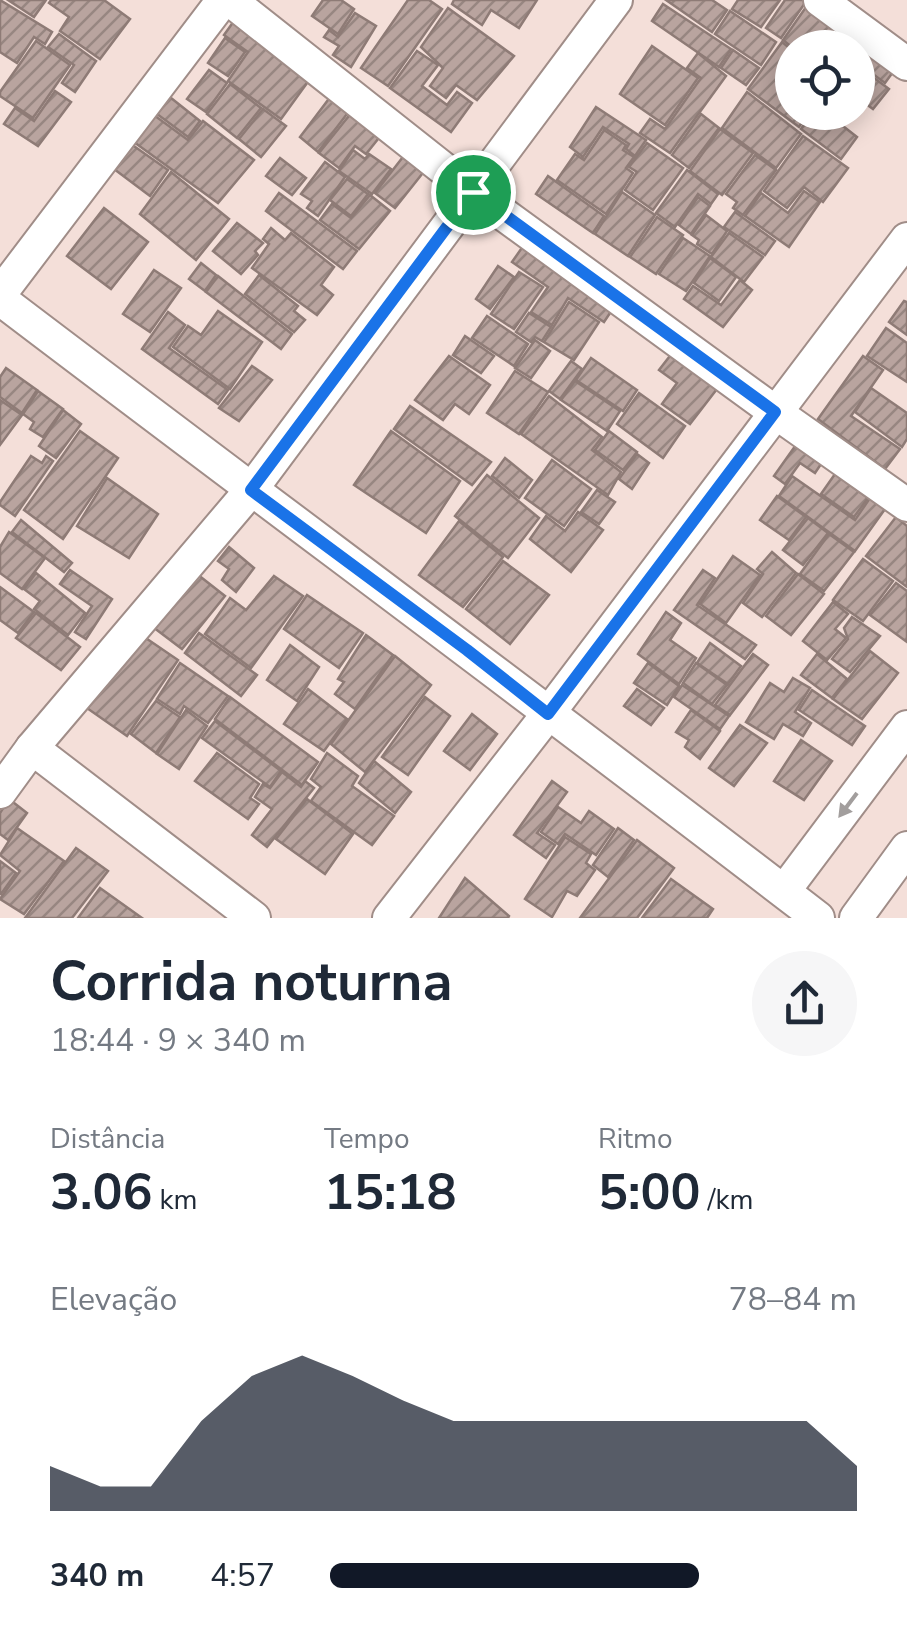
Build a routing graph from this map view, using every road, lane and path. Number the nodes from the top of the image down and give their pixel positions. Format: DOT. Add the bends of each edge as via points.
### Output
graph roads {
  1 [pos="227,0"];
  2 [pos="616,0"];
  3 [pos="820,0"];
  4 [pos="907,64"];
  5 [pos="473,192"];
  6 [pos="907,240"];
  7 [pos="0,297"];
  8 [pos="775,412"];
  9 [pos="251,490"];
  10 [pos="907,505"];
  11 [pos="548,714"];
  12 [pos="907,727"];
  13 [pos="32,748"];
  14 [pos="0,792"];
  15 [pos="907,848"];
  16 [pos="784,891"];
  17 [pos="254,918"];
  18 [pos="390,918"];
  19 [pos="818,918"];
  20 [pos="856,918"];
  1 -- 5 [label="street"];
  1 -- 7 [label="street"];
  2 -- 5 [label="street"];
  3 -- 4 [label="street"];
  5 -- 8 [label="street"];
  5 -- 9 [label="street"];
  6 -- 8 [label="street"];
  7 -- 9 [label="street"];
  8 -- 10 [label="street"];
  8 -- 11 [label="street"];
  9 -- 11 [label="street"];
  9 -- 13 [label="street"];
  11 -- 16 [label="street"];
  11 -- 18 [label="street"];
  12 -- 16 [label="street, one-way"];
  13 -- 14 [label="street"];
  13 -- 17 [label="street"];
  15 -- 20 [label="street"];
  16 -- 19 [label="street"];
}
